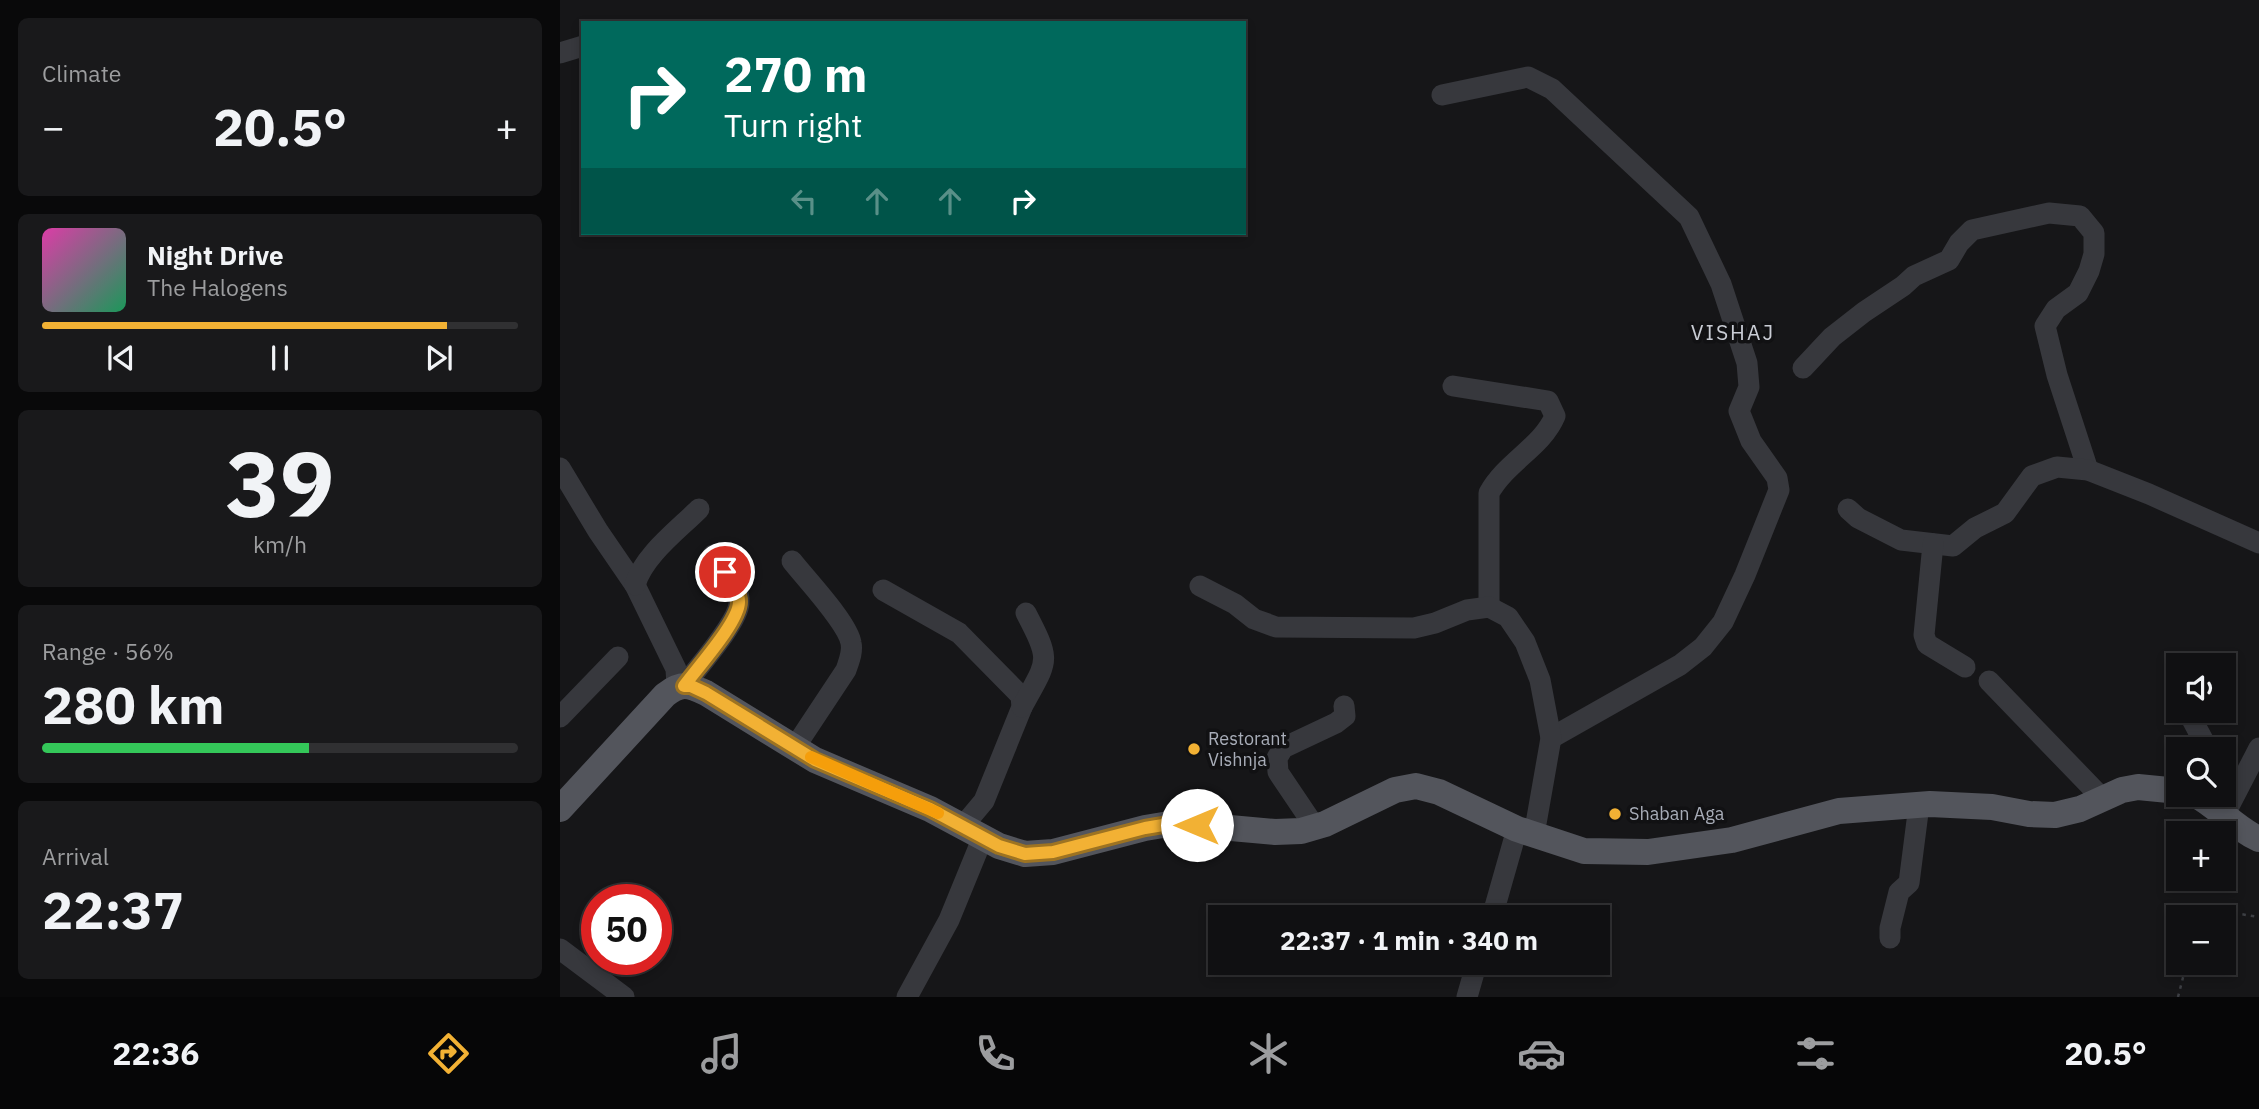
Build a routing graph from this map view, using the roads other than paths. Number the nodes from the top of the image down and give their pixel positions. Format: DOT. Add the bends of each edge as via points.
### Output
graph roads {
  1 [pos="581,47"];
  2 [pos="560,53"];
  3 [pos="1442,95"];
  4 [pos="1803,368"];
  5 [pos="1453,386"];
  6 [pos="560,468"];
  7 [pos="2088,470"];
  8 [pos="699,509"];
  9 [pos="1848,509"];
  10 [pos="2259,543"];
  11 [pos="1933,544"];
  12 [pos="713,555"];
  13 [pos="792,561"];
  14 [pos="635,585"];
  15 [pos="1200,586"];
  16 [pos="883,590"];
  17 [pos="1489,607"];
  18 [pos="1026,613"];
  19 [pos="618,657"];
  20 [pos="1965,667"];
  21 [pos="1989,681"];
  22 [pos="680,686"];
  23 [pos="1344,706"];
  24 [pos="1022,707"];
  25 [pos="560,717"];
  26 [pos="1551,738"];
  27 [pos="795,747"];
  28 [pos="2259,748"];
  29 [pos="2236,772"];
  30 [pos="2166,790"];
  31 [pos="2102,798"];
  32 [pos="1919,805"];
  33 [pos="560,807"];
  34 [pos="2216,807"];
  35 [pos="1315,827"];
  36 [pos="973,832"];
  37 [pos="1526,832"];
  38 [pos="2259,839"];
  39 [pos="1497,905"];
  40 [pos="1890,938"];
  41 [pos="560,949"];
  42 [pos="1473,975"];
  43 [pos="909,996"];
  44 [pos="624,997"];
  45 [pos="1467,997"];
  1 -- 2 [label="street"];
  3 -- 26 [label="street" via="1528,77 1540,81 1689,217 1721,284 1747,363 1749,387 1739,411 1751,442 1777,478 1779,490 1745,575 1723,622 1703,647 1680,665"];
  4 -- 7 [label="street" via="1864,312 1914,276 1949,260 1972,230 2049,213 2080,216 2094,233 2092,263 2078,293 2056,309 2045,327"];
  5 -- 17 [label="street" via="1548,401 1555,416 1550,428 1497,479 1489,494"];
  6 -- 14 [label="street"];
  7 -- 10 [label="street"];
  7 -- 11 [label="street" via="2057,467 2032,476 2005,513 1953,546"];
  8 -- 14 [label="street" via="646,562"];
  9 -- 11 [label="street" via="1901,540"];
  11 -- 20 [label="street" via="1924,635 1927,644"];
  12 -- 22 [label="street" via="737,589 739,603 733,621"];
  13 -- 27 [label="street" via="851,642 846,670"];
  14 -- 22 [label="street"];
  15 -- 17 [label="street" via="1276,627 1414,628"];
  16 -- 24 [label="street" via="959,633 1021,696"];
  17 -- 26 [label="street" via="1508,617 1525,642 1540,680"];
  18 -- 24 [label="street" via="1045,658"];
  19 -- 25 [label="street"];
  21 -- 31 [label="street"];
  22 -- 27 [label="main road" via="706,693"];
  22 -- 33 [label="main road" via="665,695"];
  23 -- 35 [label="street" via="1345,716 1336,723 1283,748 1277,758 1278,772"];
  24 -- 36 [label="street"];
  26 -- 37 [label="street"];
  27 -- 36 [label="main road"];
  28 -- 29 [label="street"];
  30 -- 31 [label="main road" via="2138,787"];
  31 -- 32 [label="main road" via="2055,815"];
  32 -- 37 [label="main road" via="1839,811 1732,840 1648,852 1584,851"];
  32 -- 40 [label="street" via="1909,883 1899,892"];
  34 -- 38 [label="main road"];
  35 -- 36 [label="main road" via="1275,832 1175,823 1053,852 1025,854"];
  35 -- 37 [label="main road" via="1395,790 1416,786"];
  36 -- 43 [label="street" via="949,920"];
  37 -- 39 [label="street"];
  41 -- 44 [label="street"];
  42 -- 45 [label="street"];
}
